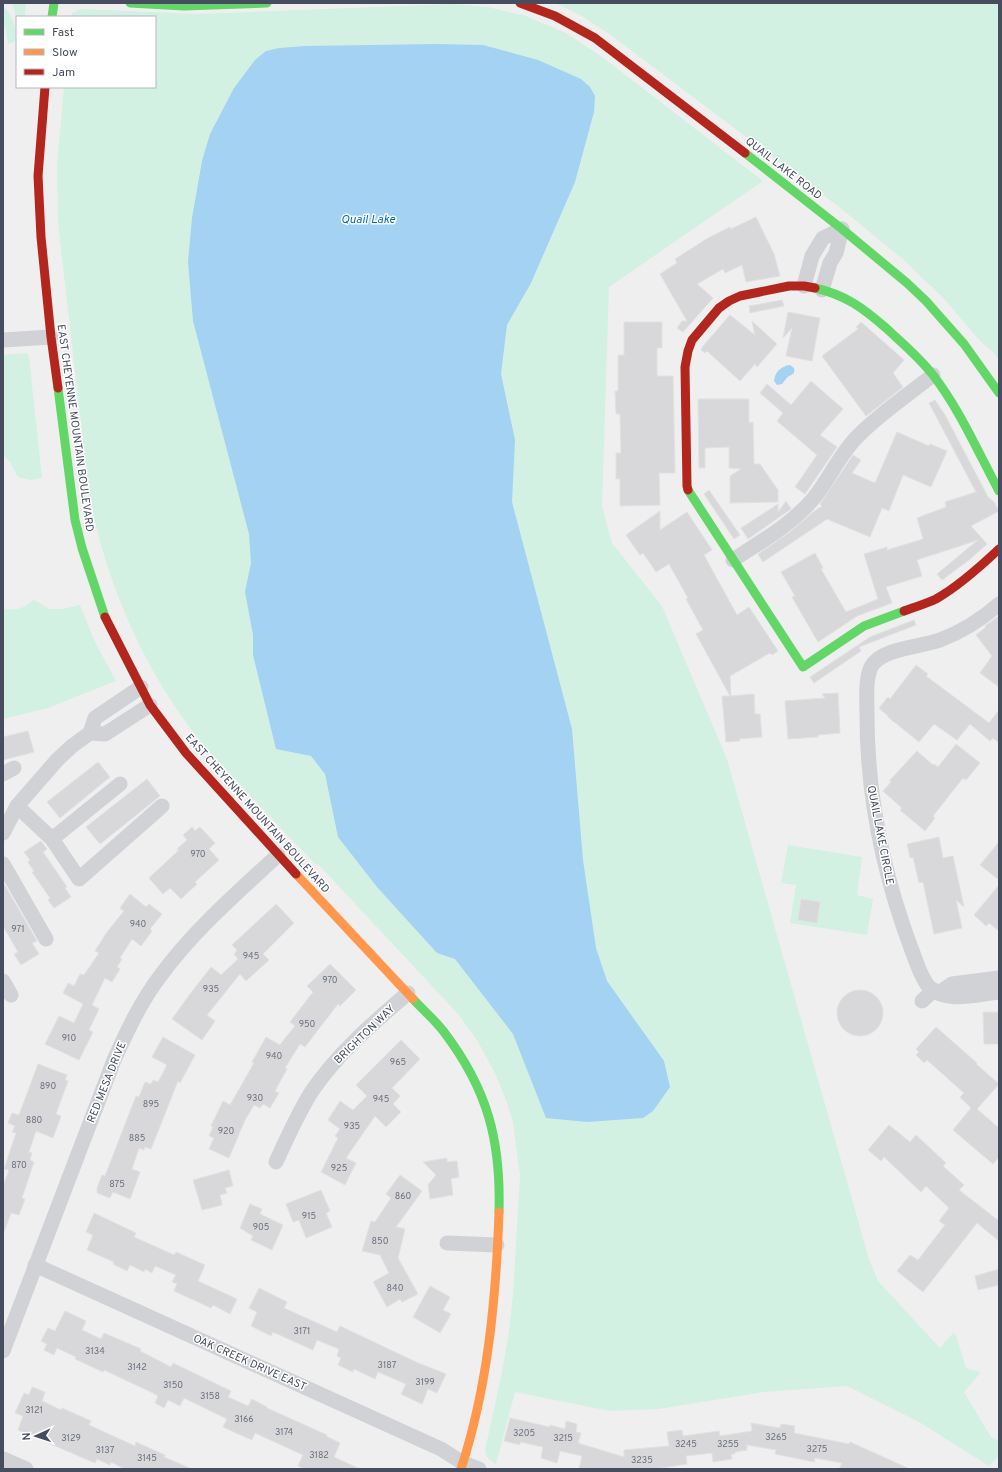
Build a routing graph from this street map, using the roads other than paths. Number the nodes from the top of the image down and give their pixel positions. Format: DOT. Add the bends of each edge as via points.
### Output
graph roads {
  1 [pos="54,3"];
  2 [pos="130,3"];
  3 [pos="267,3"];
  4 [pos="520,3"];
  5 [pos="52,16"];
  6 [pos="45,88"];
  7 [pos="842,228"];
  8 [pos="804,286"];
  9 [pos="822,290"];
  10 [pos="51,338"];
  11 [pos="3,340"];
  12 [pos="933,375"];
  13 [pos="999,393"];
  14 [pos="999,491"];
  15 [pos="997,556"];
  16 [pos="733,560"];
  17 [pos="999,604"];
  18 [pos="141,687"];
  19 [pos="150,705"];
  20 [pos="90,733"];
  21 [pos="120,784"];
  22 [pos="17,806"];
  23 [pos="162,806"];
  24 [pos="3,834"];
  25 [pos="52,839"];
  26 [pos="278,855"];
  27 [pos="3,864"];
  28 [pos="46,939"];
  29 [pos="999,978"];
  30 [pos="3,981"];
  31 [pos="936,992"];
  32 [pos="999,992"];
  33 [pos="408,993"];
  34 [pos="11,996"];
  35 [pos="922,1001"];
  36 [pos="276,1162"];
  37 [pos="447,1243"];
  38 [pos="497,1245"];
  39 [pos="35,1265"];
  40 [pos="3,1351"];
  41 [pos="3,1459"];
  42 [pos="462,1466"];
  43 [pos="26,1469"];
  44 [pos="479,1469"];
  1 -- 5 [label="street"];
  2 -- 3 [label="street" via="184,6"];
  4 -- 7 [label="street, QUAIL LAKE ROAD" via="562,18 606,45"];
  6 -- 10 [label="street, EAST CHEYENNE MOUNTAIN BOULEVARD" via="38,200"];
  7 -- 8 [label="street" via="823,238 812,256"];
  7 -- 9 [label="street"];
  7 -- 13 [label="street, QUAIL LAKE ROAD" via="926,300 964,344"];
  8 -- 9 [label="street"];
  8 -- 16 [label="street" via="788,286 740,296 729,301 719,308 692,340 688,351 685,367 687,486"];
  9 -- 12 [label="street" via="843,296 864,309 911,350"];
  10 -- 11 [label="street"];
  10 -- 18 [label="street, EAST CHEYENNE MOUNTAIN BOULEVARD" via="70,483 82,548 103,612"];
  12 -- 14 [label="street" via="955,409"];
  12 -- 16 [label="street" via="856,438 801,511 783,527"];
  15 -- 16 [label="street" via="935,599 864,626 803,667"];
  17 -- 31 [label="street, QUAIL LAKE CIRCLE" via="976,621 946,637 890,652 878,658 868,676 869,773 882,854 900,919 914,956 922,975"];
  18 -- 19 [label="street, EAST CHEYENNE MOUNTAIN BOULEVARD"];
  18 -- 20 [label="street" via="95,718"];
  19 -- 20 [label="street" via="105,734"];
  19 -- 26 [label="street, EAST CHEYENNE MOUNTAIN BOULEVARD" via="186,753"];
  20 -- 22 [label="street" via="57,760"];
  21 -- 25 [label="street"];
  22 -- 24 [label="street"];
  22 -- 25 [label="street"];
  23 -- 25 [label="street" via="79,879"];
  26 -- 33 [label="street, EAST CHEYENNE MOUNTAIN BOULEVARD"];
  26 -- 39 [label="street, RED MESA DRIVE" via="190,940 160,976 143,1002 126,1031 114,1060"];
  27 -- 28 [label="street"];
  29 -- 31 [label="street" via="952,984"];
  30 -- 34 [label="street"];
  31 -- 32 [label="street" via="958,997"];
  31 -- 35 [label="street"];
  33 -- 36 [label="street, BRIGHTON WAY" via="351,1044 312,1091"];
  33 -- 38 [label="street, EAST CHEYENNE MOUNTAIN BOULEVARD" via="443,1031 459,1053 479,1088 487,1109 497,1153"];
  37 -- 38 [label="street"];
  38 -- 42 [label="street, EAST CHEYENNE MOUNTAIN BOULEVARD" via="489,1346 478,1408"];
  39 -- 40 [label="street, RED MESA DRIVE"];
  39 -- 42 [label="street, OAK CREEK DRIVE EAST" via="441,1449"];
  41 -- 43 [label="street"];
  42 -- 44 [label="street, OAK CREEK DRIVE EAST"];
}
